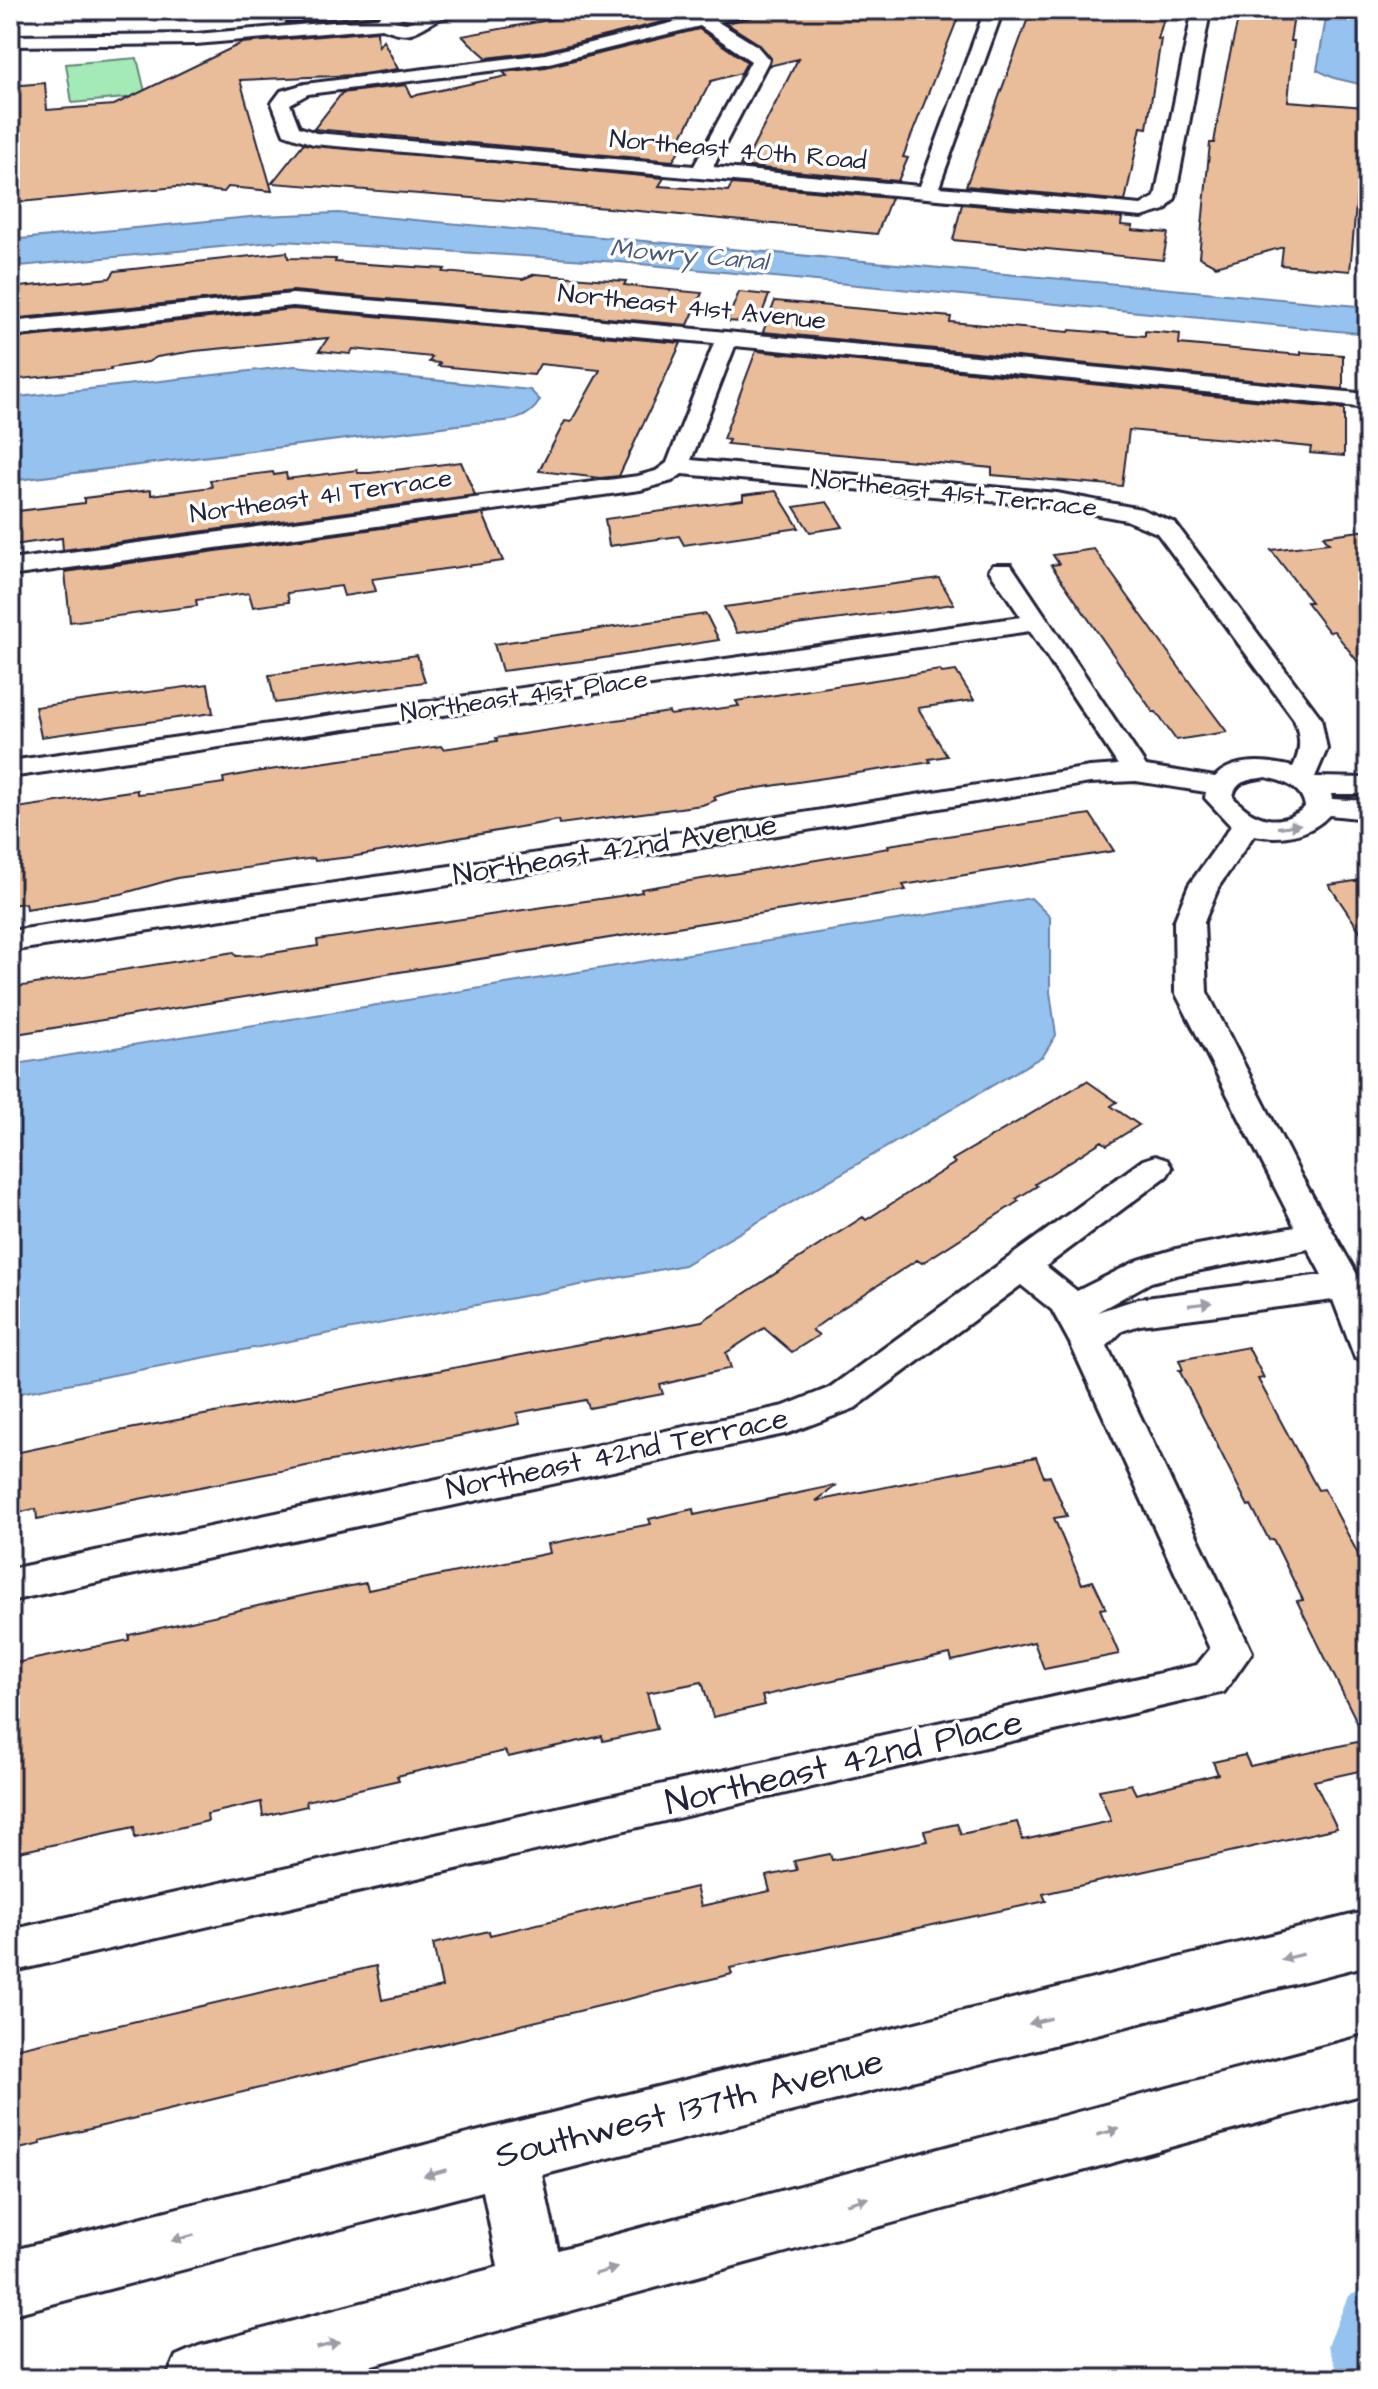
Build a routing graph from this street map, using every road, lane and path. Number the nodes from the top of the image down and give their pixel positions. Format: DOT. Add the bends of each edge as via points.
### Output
graph roads {
  1 [pos="467,10"];
  2 [pos="745,10"];
  3 [pos="994,10"];
  4 [pos="1193,12"];
  5 [pos="704,21"];
  6 [pos="409,25"];
  7 [pos="292,31"];
  8 [pos="10,32"];
  9 [pos="10,41"];
  10 [pos="447,56"];
  11 [pos="468,71"];
  12 [pos="438,74"];
  13 [pos="700,173"];
  14 [pos="927,193"];
  15 [pos="10,329"];
  16 [pos="727,338"];
  17 [pos="1368,401"];
  18 [pos="677,466"];
  19 [pos="10,568"];
  20 [pos="1002,570"];
  21 [pos="1038,622"];
  22 [pos="10,769"];
  23 [pos="1136,773"];
  24 [pos="1221,786"];
  25 [pos="1368,786"];
  26 [pos="1310,790"];
  27 [pos="1368,810"];
  28 [pos="1248,823"];
  29 [pos="10,941"];
  30 [pos="1155,1168"];
  31 [pos="1317,1235"];
  32 [pos="1022,1266"];
  33 [pos="1357,1298"];
  34 [pos="1079,1327"];
  35 [pos="1368,1348"];
  36 [pos="10,1585"];
  37 [pos="1368,1938"];
  38 [pos="10,1951"];
  39 [pos="1368,2064"];
  40 [pos="507,2154"];
  41 [pos="10,2283"];
  42 [pos="535,2291"];
  43 [pos="199,2379"];
  1 -- 6 [label="street"];
  2 -- 5 [label="street"];
  3 -- 14 [label="street"];
  4 -- 14 [label="street, Northeast 40th Road" via="1200,17 1165,198 1158,206 1121,210"];
  5 -- 11 [label="street" via="578,52"];
  5 -- 13 [label="street" via="760,60"];
  6 -- 7 [label="street"];
  6 -- 12 [label="street"];
  7 -- 8 [label="street" via="164,27"];
  7 -- 9 [label="street" via="196,39"];
  10 -- 11 [label="street"];
  11 -- 12 [label="street"];
  12 -- 13 [label="street, Northeast 40th Road" via="305,89 281,103 291,130 313,138"];
  13 -- 14 [label="street, Northeast 40th Road"];
  15 -- 16 [label="street, Northeast 41st Avenue" via="293,300"];
  16 -- 17 [label="street, Northeast 41st Avenue"];
  16 -- 18 [label="street"];
  18 -- 19 [label="street, Northeast 41 Terrace" via="640,483"];
  18 -- 26 [label="street, Northeast 41st Terrace" via="1057,500 1132,514 1166,528 1307,718 1316,740"];
  20 -- 21 [label="street"];
  21 -- 22 [label="street, Northeast 41st Place"];
  21 -- 23 [label="street"];
  23 -- 24 [label="street, Northeast 42nd Avenue"];
  23 -- 29 [label="street, Northeast 42nd Avenue" via="1090,775"];
  24 -- 26 [label="street" via="1232,775 1266,769"];
  24 -- 28 [label="street" via="1219,798"];
  25 -- 26 [label="street"];
  26 -- 27 [label="street"];
  28 -- 26 [label="street, one-way" via="1283,828 1302,824 1312,818"];
  28 -- 31 [label="street" via="1204,885 1189,922 1191,992"];
  30 -- 32 [label="street, Northeast 42nd Terrace"];
  31 -- 33 [label="street"];
  31 -- 34 [label="street" via="1139,1273"];
  32 -- 34 [label="street, Northeast 42nd Place" via="1065,1301"];
  32 -- 36 [label="street, Northeast 42nd Terrace" via="842,1398 789,1419"];
  34 -- 33 [label="street, one-way" via="1138,1312"];
  33 -- 35 [label="street"];
  34 -- 38 [label="street, Northeast 42nd Place" via="1232,1652 1210,1680"];
  37 -- 40 [label="main road, Southwest 137th Avenue, one-way"];
  42 -- 39 [label="main road, one-way"];
  40 -- 41 [label="main road, Southwest 137th Avenue, one-way"];
  40 -- 42 [label="main road"];
  43 -- 42 [label="main road, one-way"];
}
